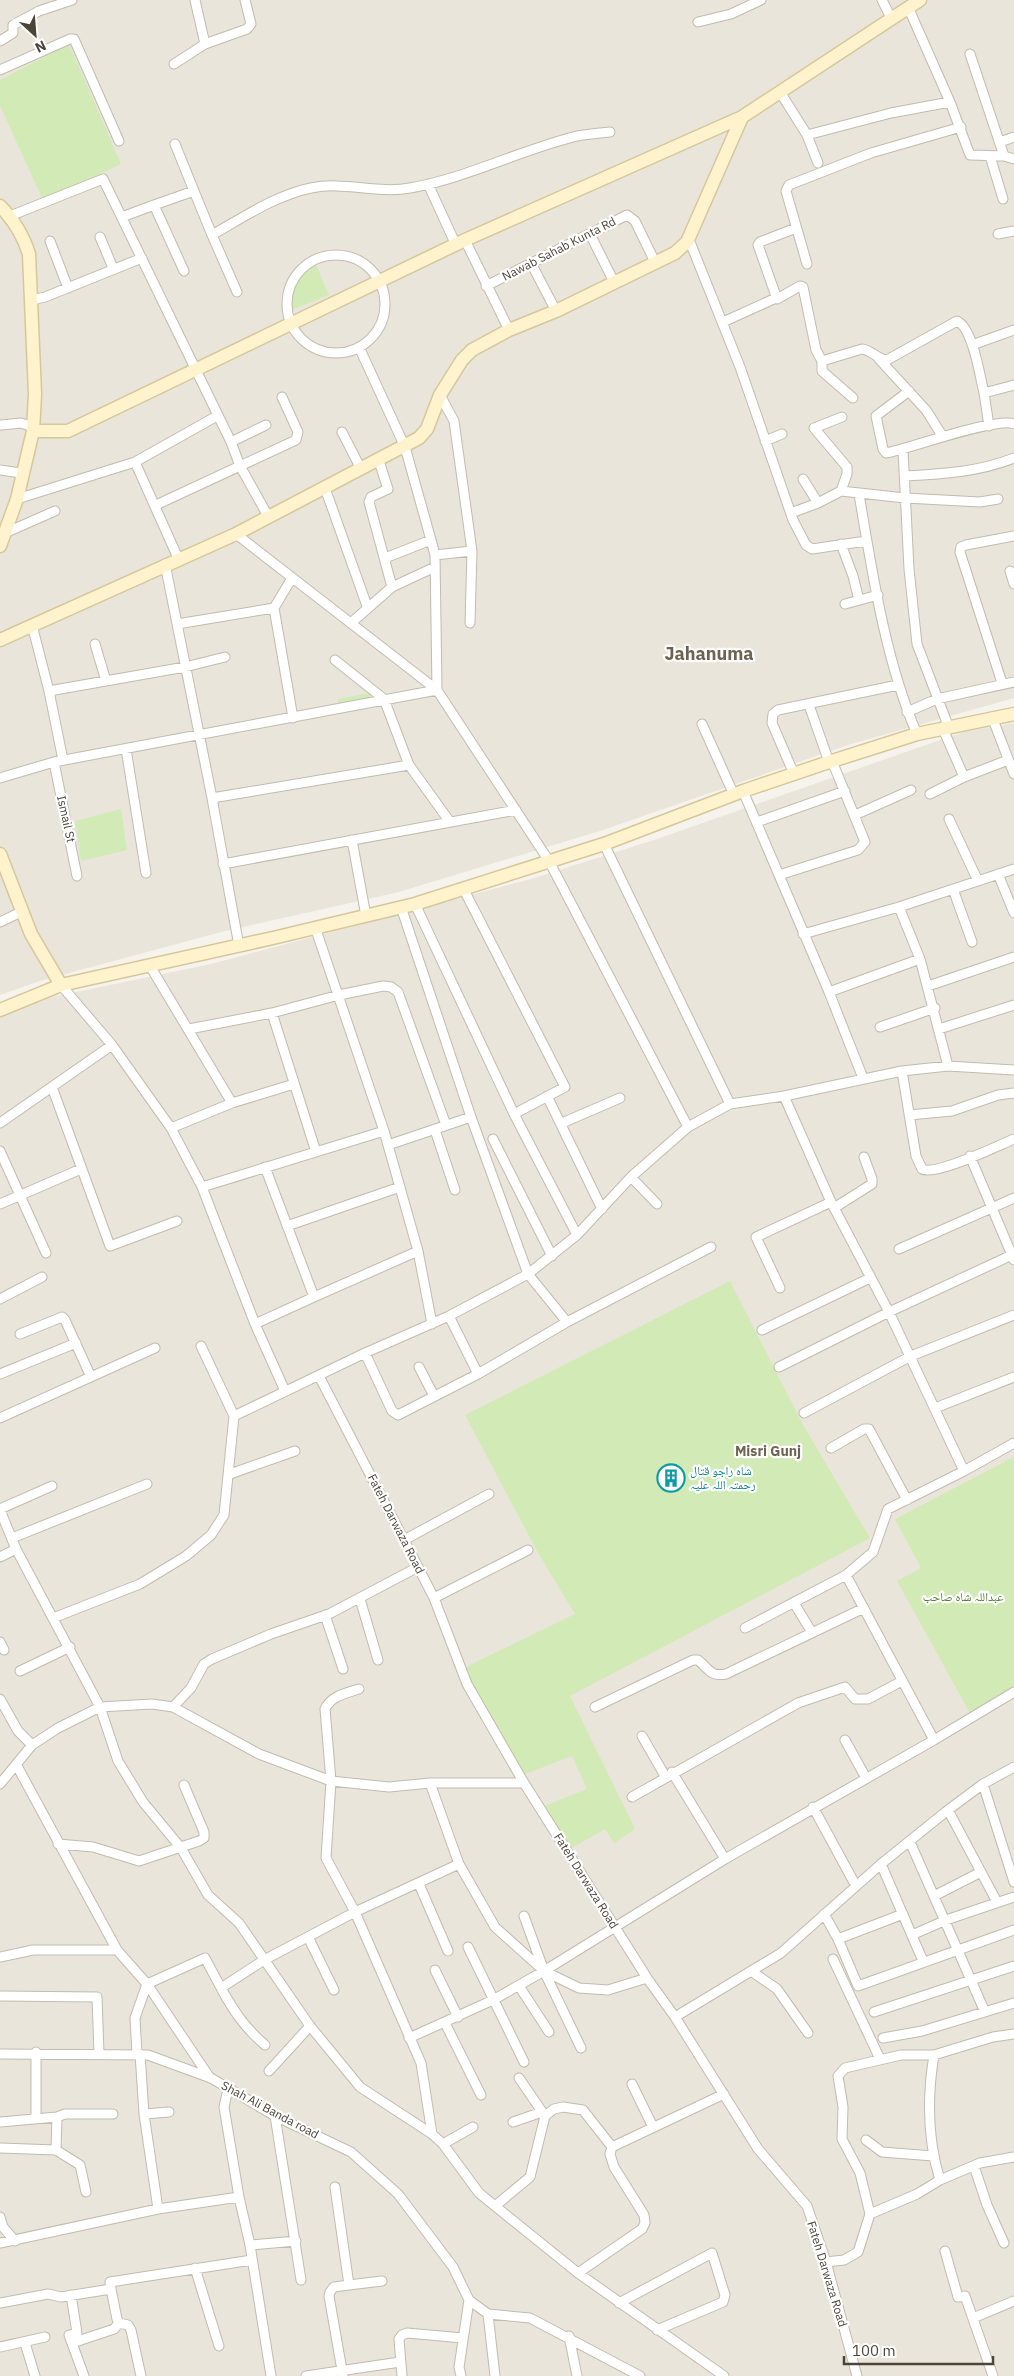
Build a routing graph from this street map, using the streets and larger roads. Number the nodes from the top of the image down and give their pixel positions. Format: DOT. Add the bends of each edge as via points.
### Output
graph roads {
  1 [pos="72,0"];
  2 [pos="195,0"];
  3 [pos="245,0"];
  4 [pos="761,0"];
  5 [pos="920,0"];
  6 [pos="885,1"];
  7 [pos="908,7"];
  8 [pos="892,18"];
  9 [pos="698,22"];
  10 [pos="0,41"];
  11 [pos="205,44"];
  12 [pos="970,54"];
  13 [pos="174,64"];
  14 [pos="0,70"];
  15 [pos="780,92"];
  16 [pos="950,102"];
  17 [pos="742,117"];
  18 [pos="961,128"];
  19 [pos="610,132"];
  20 [pos="807,135"];
  21 [pos="1014,137"];
  22 [pos="119,141"];
  23 [pos="1000,142"];
  24 [pos="175,144"];
  25 [pos="990,156"];
  26 [pos="1004,156"];
  27 [pos="1014,159"];
  28 [pos="818,164"];
  29 [pos="428,184"];
  30 [pos="194,191"];
  31 [pos="1004,199"];
  32 [pos="154,205"];
  33 [pos="0,206"];
  34 [pos="10,216"];
  35 [pos="122,217"];
  36 [pos="796,228"];
  37 [pos="1014,230"];
  38 [pos="590,234"];
  39 [pos="998,234"];
  40 [pos="212,235"];
  41 [pos="100,237"];
  42 [pos="688,238"];
  43 [pos="50,241"];
  44 [pos="460,242"];
  45 [pos="142,258"];
  46 [pos="655,262"];
  47 [pos="532,263"];
  48 [pos="807,264"];
  49 [pos="113,268"];
  50 [pos="184,271"];
  51 [pos="380,282"];
  52 [pos="614,282"];
  53 [pos="486,286"];
  54 [pos="68,288"];
  55 [pos="237,292"];
  56 [pos="776,298"];
  57 [pos="32,300"];
  58 [pos="556,311"];
  59 [pos="723,322"];
  60 [pos="290,324"];
  61 [pos="509,330"];
  62 [pos="1014,330"];
  63 [pos="972,345"];
  64 [pos="359,347"];
  65 [pos="879,359"];
  66 [pos="822,361"];
  67 [pos="194,370"];
  68 [pos="1014,385"];
  69 [pos="909,391"];
  70 [pos="984,393"];
  71 [pos="440,395"];
  72 [pos="282,397"];
  73 [pos="853,398"];
  74 [pos="217,416"];
  75 [pos="842,417"];
  76 [pos="1014,424"];
  77 [pos="1,425"];
  78 [pos="266,425"];
  79 [pos="989,426"];
  80 [pos="33,429"];
  81 [pos="342,432"];
  82 [pos="782,434"];
  83 [pos="943,437"];
  84 [pos="765,441"];
  85 [pos="231,442"];
  86 [pos="405,447"];
  87 [pos="903,450"];
  88 [pos="1014,458"];
  89 [pos="379,461"];
  90 [pos="135,462"];
  91 [pos="240,466"];
  92 [pos="362,469"];
  93 [pos="0,470"];
  94 [pos="22,473"];
  95 [pos="905,476"];
  96 [pos="803,479"];
  97 [pos="326,488"];
  98 [pos="842,491"];
  99 [pos="859,494"];
  100 [pos="905,498"];
  101 [pos="17,499"];
  102 [pos="998,499"];
  103 [pos="818,503"];
  104 [pos="156,505"];
  105 [pos="55,511"];
  106 [pos="791,513"];
  107 [pos="268,516"];
  108 [pos="5,532"];
  109 [pos="236,534"];
  110 [pos="1014,536"];
  111 [pos="431,540"];
  112 [pos="866,541"];
  113 [pos="841,544"];
  114 [pos="0,546"];
  115 [pos="472,551"];
  116 [pos="435,555"];
  117 [pos="178,558"];
  118 [pos="386,558"];
  119 [pos="165,564"];
  120 [pos="435,567"];
  121 [pos="1010,571"];
  122 [pos="292,578"];
  123 [pos="1014,584"];
  124 [pos="392,587"];
  125 [pos="878,595"];
  126 [pos="859,600"];
  127 [pos="845,604"];
  128 [pos="367,606"];
  129 [pos="274,608"];
  130 [pos="351,623"];
  131 [pos="470,623"];
  132 [pos="177,624"];
  133 [pos="32,625"];
  134 [pos="0,640"];
  135 [pos="95,644"];
  136 [pos="225,657"];
  137 [pos="335,660"];
  138 [pos="185,668"];
  139 [pos="106,681"];
  140 [pos="1014,682"];
  141 [pos="1002,683"];
  142 [pos="898,685"];
  143 [pos="437,690"];
  144 [pos="50,691"];
  145 [pos="384,699"];
  146 [pos="938,699"];
  147 [pos="809,705"];
  148 [pos="907,712"];
  149 [pos="1014,714"];
  150 [pos="992,717"];
  151 [pos="293,718"];
  152 [pos="702,724"];
  153 [pos="946,728"];
  154 [pos="917,734"];
  155 [pos="198,736"];
  156 [pos="126,749"];
  157 [pos="1008,760"];
  158 [pos="59,761"];
  159 [pos="831,762"];
  160 [pos="409,765"];
  161 [pos="794,774"];
  162 [pos="1014,774"];
  163 [pos="0,778"];
  164 [pos="964,778"];
  165 [pos="911,790"];
  166 [pos="845,791"];
  167 [pos="739,793"];
  168 [pos="930,794"];
  169 [pos="212,798"];
  170 [pos="516,810"];
  171 [pos="855,815"];
  172 [pos="949,819"];
  173 [pos="450,822"];
  174 [pos="757,822"];
  175 [pos="352,840"];
  176 [pos="604,844"];
  177 [pos="1,858"];
  178 [pos="549,861"];
  179 [pos="223,864"];
  180 [pos="1014,869"];
  181 [pos="146,873"];
  182 [pos="998,874"];
  183 [pos="779,875"];
  184 [pos="77,876"];
  185 [pos="978,881"];
  186 [pos="463,888"];
  187 [pos="953,889"];
  188 [pos="415,904"];
  189 [pos="401,907"];
  190 [pos="899,907"];
  191 [pos="21,912"];
  192 [pos="1014,913"];
  193 [pos="366,916"];
  194 [pos="0,922"];
  195 [pos="315,927"];
  196 [pos="803,934"];
  197 [pos="972,942"];
  198 [pos="239,946"];
  199 [pos="1014,957"];
  200 [pos="920,959"];
  201 [pos="150,966"];
  202 [pos="61,985"];
  203 [pos="928,986"];
  204 [pos="829,992"];
  205 [pos="339,995"];
  206 [pos="1014,1005"];
  207 [pos="935,1008"];
  208 [pos="0,1010"];
  209 [pos="272,1012"];
  210 [pos="880,1027"];
  211 [pos="189,1029"];
  212 [pos="939,1029"];
  213 [pos="112,1045"];
  214 [pos="948,1066"];
  215 [pos="1014,1070"];
  216 [pos="902,1071"];
  217 [pos="863,1078"];
  218 [pos="294,1084"];
  219 [pos="52,1086"];
  220 [pos="1014,1093"];
  221 [pos="547,1096"];
  222 [pos="784,1096"];
  223 [pos="620,1098"];
  224 [pos="232,1103"];
  225 [pos="730,1104"];
  226 [pos="514,1114"];
  227 [pos="909,1115"];
  228 [pos="471,1117"];
  229 [pos="0,1123"];
  230 [pos="562,1124"];
  231 [pos="446,1125"];
  232 [pos="688,1127"];
  233 [pos="171,1128"];
  234 [pos="434,1130"];
  235 [pos="384,1131"];
  236 [pos="493,1139"];
  237 [pos="1014,1140"];
  238 [pos="388,1145"];
  239 [pos="0,1151"];
  240 [pos="316,1152"];
  241 [pos="970,1156"];
  242 [pos="864,1157"];
  243 [pos="265,1168"];
  244 [pos="81,1169"];
  245 [pos="631,1177"];
  246 [pos="202,1187"];
  247 [pos="400,1187"];
  248 [pos="455,1190"];
  249 [pos="19,1196"];
  250 [pos="1014,1198"];
  251 [pos="0,1204"];
  252 [pos="656,1204"];
  253 [pos="832,1205"];
  254 [pos="992,1207"];
  255 [pos="602,1208"];
  256 [pos="177,1221"];
  257 [pos="287,1226"];
  258 [pos="577,1235"];
  259 [pos="711,1247"];
  260 [pos="899,1249"];
  261 [pos="418,1251"];
  262 [pos="46,1253"];
  263 [pos="552,1256"];
  264 [pos="1013,1257"];
  265 [pos="528,1274"];
  266 [pos="42,1277"];
  267 [pos="870,1278"];
  268 [pos="780,1288"];
  269 [pos="314,1297"];
  270 [pos="0,1299"];
  271 [pos="889,1312"];
  272 [pos="1014,1315"];
  273 [pos="449,1316"];
  274 [pos="568,1322"];
  275 [pos="255,1324"];
  276 [pos="432,1324"];
  277 [pos="762,1330"];
  278 [pos="20,1334"];
  279 [pos="76,1343"];
  280 [pos="201,1346"];
  281 [pos="155,1348"];
  282 [pos="365,1353"];
  283 [pos="911,1356"];
  284 [pos="419,1367"];
  285 [pos="779,1367"];
  286 [pos="0,1374"];
  287 [pos="478,1374"];
  288 [pos="319,1376"];
  289 [pos="1014,1377"];
  290 [pos="91,1378"];
  291 [pos="285,1391"];
  292 [pos="434,1396"];
  293 [pos="935,1408"];
  294 [pos="804,1413"];
  295 [pos="234,1416"];
  296 [pos="0,1418"];
  297 [pos="1014,1443"];
  298 [pos="830,1448"];
  299 [pos="295,1450"];
  300 [pos="964,1471"];
  301 [pos="230,1474"];
  302 [pos="147,1484"];
  303 [pos="52,1486"];
  304 [pos="489,1494"];
  305 [pos="906,1500"];
  306 [pos="0,1510"];
  307 [pos="12,1538"];
  308 [pos="404,1540"];
  309 [pos="16,1550"];
  310 [pos="528,1550"];
  311 [pos="0,1557"];
  312 [pos="418,1567"];
  313 [pos="846,1575"];
  314 [pos="434,1598"];
  315 [pos="360,1599"];
  316 [pos="794,1603"];
  317 [pos="864,1608"];
  318 [pos="325,1615"];
  319 [pos="53,1618"];
  320 [pos="745,1628"];
  321 [pos="810,1632"];
  322 [pos="70,1647"];
  323 [pos="378,1660"];
  324 [pos="343,1669"];
  325 [pos="20,1671"];
  326 [pos="902,1681"];
  327 [pos="359,1689"];
  328 [pos="1014,1692"];
  329 [pos="0,1699"];
  330 [pos="100,1707"];
  331 [pos="173,1707"];
  332 [pos="595,1707"];
  333 [pos="642,1736"];
  334 [pos="845,1740"];
  335 [pos="934,1740"];
  336 [pos="32,1745"];
  337 [pos="16,1766"];
  338 [pos="1014,1767"];
  339 [pos="668,1774"];
  340 [pos="866,1778"];
  341 [pos="1,1779"];
  342 [pos="331,1781"];
  343 [pos="430,1783"];
  344 [pos="524,1783"];
  345 [pos="184,1784"];
  346 [pos="983,1784"];
  347 [pos="632,1797"];
  348 [pos="813,1807"];
  349 [pos="948,1810"];
  350 [pos="910,1842"];
  351 [pos="58,1844"];
  352 [pos="181,1848"];
  353 [pos="725,1858"];
  354 [pos="459,1864"];
  355 [pos="882,1864"];
  356 [pos="981,1872"];
  357 [pos="1014,1882"];
  358 [pos="418,1884"];
  359 [pos="856,1886"];
  360 [pos="934,1896"];
  361 [pos="1014,1897"];
  362 [pos="997,1902"];
  363 [pos="355,1912"];
  364 [pos="824,1914"];
  365 [pos="903,1914"];
  366 [pos="524,1916"];
  367 [pos="946,1920"];
  368 [pos="614,1926"];
  369 [pos="1014,1930"];
  370 [pos="912,1935"];
  371 [pos="308,1937"];
  372 [pos="838,1939"];
  373 [pos="468,1947"];
  374 [pos="959,1949"];
  375 [pos="117,1950"];
  376 [pos="448,1951"];
  377 [pos="0,1957"];
  378 [pos="832,1959"];
  379 [pos="264,1960"];
  380 [pos="923,1961"];
  381 [pos="1014,1966"];
  382 [pos="435,1970"];
  383 [pos="544,1971"];
  384 [pos="751,1971"];
  385 [pos="646,1978"];
  386 [pos="971,1980"];
  387 [pos="148,1984"];
  388 [pos="519,1986"];
  389 [pos="221,1988"];
  390 [pos="334,1990"];
  391 [pos="0,1996"];
  392 [pos="493,2000"];
  393 [pos="1014,2003"];
  394 [pos="874,2012"];
  395 [pos="985,2012"];
  396 [pos="458,2016"];
  397 [pos="675,2017"];
  398 [pos="445,2022"];
  399 [pos="310,2026"];
  400 [pos="549,2032"];
  401 [pos="808,2034"];
  402 [pos="1014,2034"];
  403 [pos="409,2038"];
  404 [pos="883,2038"];
  405 [pos="265,2045"];
  406 [pos="581,2048"];
  407 [pos="36,2052"];
  408 [pos="99,2053"];
  409 [pos="0,2054"];
  410 [pos="139,2054"];
  411 [pos="934,2055"];
  412 [pos="880,2059"];
  413 [pos="524,2062"];
  414 [pos="269,2071"];
  415 [pos="211,2078"];
  416 [pos="519,2078"];
  417 [pos="632,2084"];
  418 [pos="228,2088"];
  419 [pos="724,2094"];
  420 [pos="481,2095"];
  421 [pos="169,2112"];
  422 [pos="113,2114"];
  423 [pos="144,2114"];
  424 [pos="544,2114"];
  425 [pos="276,2116"];
  426 [pos="36,2118"];
  427 [pos="57,2118"];
  428 [pos="0,2122"];
  429 [pos="513,2122"];
  430 [pos="473,2127"];
  431 [pos="652,2127"];
  432 [pos="432,2134"];
  433 [pos="866,2140"];
  434 [pos="443,2144"];
  435 [pos="0,2148"];
  436 [pos="612,2148"];
  437 [pos="56,2150"];
  438 [pos="933,2156"];
  439 [pos="1014,2157"];
  440 [pos="974,2166"];
  441 [pos="940,2180"];
  442 [pos="335,2187"];
  443 [pos="86,2192"];
  444 [pos="239,2197"];
  445 [pos="495,2206"];
  446 [pos="158,2210"];
  447 [pos="870,2214"];
  448 [pos="0,2217"];
  449 [pos="15,2241"];
  450 [pos="296,2241"];
  451 [pos="0,2243"];
  452 [pos="1004,2243"];
  453 [pos="250,2245"];
  454 [pos="945,2251"];
  455 [pos="252,2260"];
  456 [pos="826,2262"];
  457 [pos="195,2268"];
  458 [pos="578,2273"];
  459 [pos="301,2280"];
  460 [pos="382,2281"];
  461 [pos="349,2285"];
  462 [pos="111,2289"];
  463 [pos="72,2295"];
  464 [pos="469,2300"];
  465 [pos="1014,2301"];
  466 [pos="0,2303"];
  467 [pos="618,2303"];
  468 [pos="488,2314"];
  469 [pos="973,2318"];
  470 [pos="119,2323"];
  471 [pos="657,2330"];
  472 [pos="569,2336"];
  473 [pos="46,2337"];
  474 [pos="463,2338"];
  475 [pos="25,2342"];
  476 [pos="72,2343"];
  477 [pos="218,2346"];
  478 [pos="0,2347"];
  479 [pos="400,2362"];
  480 [pos="343,2373"];
  481 [pos="35,2376"];
  482 [pos="84,2376"];
  483 [pos="141,2376"];
  484 [pos="271,2376"];
  485 [pos="308,2376"];
  486 [pos="402,2376"];
  487 [pos="461,2376"];
  488 [pos="495,2376"];
  489 [pos="577,2376"];
  490 [pos="640,2376"];
  491 [pos="724,2376"];
  492 [pos="857,2376"];
  493 [pos="993,2376"];
  1 -- 10 [label="street" via="39,11 13,25 13,34"];
  2 -- 11 [label="street"];
  3 -- 11 [label="street" via="250,26 242,32"];
  4 -- 9 [label="street" via="731,14"];
  5 -- 7 [label="street"];
  6 -- 8 [label="street"];
  7 -- 8 [label="street"];
  7 -- 16 [label="street"];
  8 -- 15 [label="street"];
  11 -- 13 [label="street"];
  12 -- 23 [label="street"];
  14 -- 22 [label="street" via="74,39"];
  15 -- 17 [label="street"];
  15 -- 20 [label="street"];
  16 -- 18 [label="street"];
  16 -- 20 [label="street" via="891,113"];
  17 -- 42 [label="street"];
  17 -- 44 [label="street"];
  18 -- 25 [label="street" via="970,156"];
  18 -- 36 [label="street" via="871,153 789,185 786,192"];
  19 -- 29 [label="street" via="578,136"];
  20 -- 28 [label="street"];
  21 -- 23 [label="street"];
  23 -- 26 [label="street"];
  24 -- 30 [label="street"];
  25 -- 26 [label="street"];
  25 -- 31 [label="street"];
  26 -- 27 [label="street"];
  29 -- 40 [label="street" via="387,190 312,188 284,197"];
  29 -- 44 [label="street, Nawab Sahab Kunta Rd"];
  30 -- 32 [label="street"];
  30 -- 40 [label="street"];
  32 -- 35 [label="street"];
  32 -- 50 [label="street"];
  33 -- 34 [label="street"];
  34 -- 35 [label="street" via="103,179"];
  34 -- 57 [label="street" via="29,254"];
  35 -- 45 [label="street"];
  36 -- 48 [label="street"];
  36 -- 56 [label="street" via="758,244"];
  37 -- 39 [label="street"];
  38 -- 46 [label="street, Nawab Sahab Kunta Rd" via="627,215 631,216"];
  38 -- 47 [label="street, Nawab Sahab Kunta Rd"];
  38 -- 52 [label="street"];
  40 -- 55 [label="street"];
  41 -- 49 [label="street"];
  42 -- 46 [label="street" via="675,253"];
  42 -- 59 [label="street"];
  43 -- 54 [label="street"];
  44 -- 51 [label="street"];
  44 -- 53 [label="street, Nawab Sahab Kunta Rd"];
  45 -- 49 [label="street"];
  45 -- 67 [label="street"];
  46 -- 52 [label="street"];
  47 -- 53 [label="street, Nawab Sahab Kunta Rd"];
  47 -- 58 [label="street"];
  49 -- 54 [label="street"];
  51 -- 60 [label="street"];
  51 -- 60 [label="street" via="370,268 356,258 340,254 323,256 307,263 295,275 288,290 286,308"];
  51 -- 64 [label="street" via="385,296 385,311 380,326"];
  52 -- 58 [label="street"];
  53 -- 61 [label="street"];
  54 -- 57 [label="street"];
  56 -- 59 [label="street"];
  56 -- 66 [label="street" via="803,287 816,350"];
  57 -- 80 [label="street"];
  58 -- 61 [label="street"];
  59 -- 84 [label="street"];
  60 -- 64 [label="street" via="299,338 327,352 344,352"];
  60 -- 67 [label="street"];
  61 -- 71 [label="street" via="467,356"];
  62 -- 63 [label="street"];
  63 -- 65 [label="street" via="957,321 891,358"];
  63 -- 70 [label="street"];
  64 -- 86 [label="street"];
  65 -- 66 [label="street" via="862,349"];
  65 -- 69 [label="street"];
  66 -- 73 [label="street" via="822,371"];
  67 -- 74 [label="street"];
  67 -- 80 [label="street" via="68,431"];
  68 -- 70 [label="street"];
  69 -- 83 [label="street"];
  69 -- 87 [label="street" via="876,416 883,452"];
  70 -- 79 [label="street"];
  71 -- 86 [label="street" via="424,434"];
  71 -- 115 [label="street" via="454,421"];
  72 -- 91 [label="street" via="298,432 296,440"];
  74 -- 85 [label="street"];
  74 -- 90 [label="street"];
  75 -- 98 [label="street" via="814,428 847,467"];
  76 -- 79 [label="street"];
  77 -- 80 [label="street" via="21,423"];
  78 -- 85 [label="street"];
  79 -- 83 [label="street"];
  80 -- 94 [label="street"];
  81 -- 92 [label="street"];
  82 -- 84 [label="street"];
  83 -- 87 [label="street"];
  84 -- 106 [label="street"];
  85 -- 91 [label="street"];
  86 -- 89 [label="street"];
  86 -- 111 [label="street"];
  87 -- 95 [label="street"];
  88 -- 95 [label="street" via="960,472"];
  89 -- 92 [label="street"];
  89 -- 118 [label="street" via="388,489 371,497 370,502"];
  90 -- 101 [label="street"];
  90 -- 104 [label="street"];
  91 -- 104 [label="street"];
  91 -- 107 [label="street"];
  92 -- 97 [label="street"];
  93 -- 94 [label="street"];
  94 -- 101 [label="street"];
  95 -- 100 [label="street"];
  96 -- 103 [label="street"];
  97 -- 107 [label="street"];
  97 -- 128 [label="street"];
  98 -- 99 [label="street"];
  98 -- 103 [label="street"];
  99 -- 100 [label="street"];
  99 -- 112 [label="street"];
  100 -- 102 [label="street" via="980,502"];
  100 -- 146 [label="street" via="917,644"];
  101 -- 108 [label="street"];
  103 -- 106 [label="street"];
  104 -- 117 [label="street"];
  105 -- 108 [label="street"];
  106 -- 113 [label="street" via="810,549"];
  107 -- 109 [label="street"];
  108 -- 114 [label="street"];
  109 -- 117 [label="street"];
  109 -- 122 [label="street"];
  110 -- 141 [label="street" via="966,545 960,552"];
  111 -- 116 [label="street"];
  111 -- 118 [label="street"];
  112 -- 113 [label="street"];
  112 -- 125 [label="street"];
  113 -- 126 [label="street"];
  115 -- 116 [label="street"];
  115 -- 131 [label="street"];
  116 -- 120 [label="street"];
  117 -- 119 [label="street"];
  118 -- 124 [label="street"];
  119 -- 132 [label="street"];
  119 -- 133 [label="street"];
  120 -- 124 [label="street"];
  120 -- 143 [label="street"];
  121 -- 123 [label="street"];
  122 -- 129 [label="street"];
  122 -- 130 [label="street"];
  124 -- 128 [label="street"];
  125 -- 126 [label="street"];
  125 -- 142 [label="street"];
  126 -- 127 [label="street"];
  128 -- 130 [label="street"];
  129 -- 132 [label="street"];
  129 -- 151 [label="street"];
  130 -- 143 [label="street"];
  132 -- 138 [label="street"];
  133 -- 134 [label="street"];
  133 -- 144 [label="street, Ismail St"];
  135 -- 139 [label="street"];
  136 -- 138 [label="street"];
  137 -- 145 [label="street"];
  138 -- 139 [label="street"];
  138 -- 155 [label="street"];
  139 -- 144 [label="street"];
  140 -- 141 [label="street"];
  141 -- 146 [label="street"];
  142 -- 147 [label="street"];
  142 -- 148 [label="street"];
  143 -- 145 [label="street"];
  143 -- 170 [label="street"];
  144 -- 158 [label="street, Ismail St"];
  145 -- 151 [label="street"];
  145 -- 160 [label="street"];
  146 -- 148 [label="street"];
  146 -- 153 [label="street"];
  147 -- 159 [label="street"];
  147 -- 161 [label="street" via="778,710 771,717"];
  148 -- 154 [label="street"];
  149 -- 150 [label="street"];
  150 -- 153 [label="street"];
  150 -- 157 [label="street"];
  151 -- 155 [label="street"];
  152 -- 167 [label="street"];
  153 -- 154 [label="street"];
  153 -- 164 [label="street"];
  154 -- 159 [label="street"];
  155 -- 156 [label="street"];
  155 -- 169 [label="street"];
  156 -- 158 [label="street"];
  156 -- 181 [label="street"];
  157 -- 162 [label="street"];
  157 -- 164 [label="street"];
  158 -- 163 [label="street"];
  158 -- 184 [label="street, Ismail St"];
  159 -- 161 [label="street"];
  159 -- 166 [label="street"];
  160 -- 169 [label="street"];
  160 -- 173 [label="street"];
  161 -- 167 [label="street"];
  164 -- 168 [label="street"];
  165 -- 171 [label="street"];
  166 -- 171 [label="street"];
  166 -- 174 [label="street"];
  167 -- 174 [label="street"];
  167 -- 176 [label="street"];
  169 -- 179 [label="street"];
  170 -- 173 [label="street"];
  170 -- 178 [label="street"];
  171 -- 183 [label="street" via="866,842 864,846"];
  172 -- 185 [label="street"];
  173 -- 175 [label="street"];
  174 -- 183 [label="street"];
  175 -- 179 [label="street"];
  175 -- 193 [label="street"];
  176 -- 178 [label="street"];
  176 -- 225 [label="street"];
  177 -- 191 [label="street"];
  178 -- 186 [label="street"];
  178 -- 232 [label="street"];
  179 -- 198 [label="street"];
  180 -- 182 [label="street"];
  182 -- 185 [label="street"];
  182 -- 192 [label="street"];
  183 -- 196 [label="street"];
  185 -- 187 [label="street"];
  186 -- 188 [label="street"];
  186 -- 221 [label="street" via="565,1087"];
  187 -- 190 [label="street"];
  187 -- 197 [label="street"];
  188 -- 189 [label="street"];
  188 -- 226 [label="street"];
  189 -- 193 [label="street"];
  189 -- 228 [label="street"];
  190 -- 196 [label="street"];
  190 -- 200 [label="street"];
  191 -- 194 [label="street"];
  191 -- 202 [label="street"];
  193 -- 195 [label="street"];
  195 -- 198 [label="street"];
  195 -- 205 [label="street"];
  196 -- 204 [label="street"];
  198 -- 201 [label="street"];
  199 -- 203 [label="street"];
  200 -- 203 [label="street"];
  200 -- 204 [label="street"];
  201 -- 202 [label="street"];
  201 -- 211 [label="street"];
  202 -- 208 [label="street"];
  202 -- 213 [label="street"];
  203 -- 207 [label="street"];
  204 -- 217 [label="street"];
  205 -- 209 [label="street"];
  205 -- 231 [label="street" via="383,986 398,992"];
  205 -- 235 [label="street"];
  206 -- 212 [label="street"];
  207 -- 210 [label="street"];
  207 -- 212 [label="street"];
  209 -- 211 [label="street"];
  209 -- 218 [label="street"];
  211 -- 224 [label="street"];
  212 -- 214 [label="street"];
  213 -- 219 [label="street"];
  213 -- 233 [label="street"];
  214 -- 215 [label="street"];
  214 -- 216 [label="street"];
  216 -- 217 [label="street"];
  216 -- 227 [label="street"];
  217 -- 222 [label="street"];
  218 -- 224 [label="street"];
  218 -- 240 [label="street"];
  219 -- 229 [label="street"];
  219 -- 244 [label="street"];
  220 -- 227 [label="street" via="998,1095 952,1111"];
  221 -- 226 [label="street"];
  221 -- 230 [label="street"];
  222 -- 225 [label="street"];
  222 -- 253 [label="street"];
  223 -- 230 [label="street"];
  224 -- 233 [label="street"];
  225 -- 232 [label="street"];
  226 -- 258 [label="street"];
  227 -- 241 [label="street" via="916,1156 922,1169 930,1171"];
  228 -- 231 [label="street"];
  228 -- 265 [label="street"];
  230 -- 255 [label="street"];
  231 -- 234 [label="street"];
  232 -- 245 [label="street"];
  233 -- 246 [label="street"];
  234 -- 238 [label="street"];
  234 -- 248 [label="street"];
  235 -- 238 [label="street"];
  235 -- 240 [label="street"];
  236 -- 263 [label="street"];
  237 -- 241 [label="street"];
  238 -- 247 [label="street"];
  239 -- 249 [label="street"];
  240 -- 243 [label="street"];
  241 -- 254 [label="street"];
  242 -- 253 [label="street" via="872,1184"];
  243 -- 246 [label="street"];
  243 -- 257 [label="street"];
  244 -- 249 [label="street"];
  244 -- 256 [label="street" via="110,1246"];
  245 -- 252 [label="street"];
  245 -- 255 [label="street"];
  246 -- 275 [label="street"];
  247 -- 257 [label="street"];
  247 -- 261 [label="street"];
  249 -- 251 [label="street"];
  249 -- 262 [label="street"];
  250 -- 254 [label="street"];
  253 -- 267 [label="street"];
  253 -- 268 [label="street" via="756,1237"];
  254 -- 260 [label="street"];
  254 -- 264 [label="street"];
  255 -- 258 [label="street"];
  257 -- 269 [label="street"];
  258 -- 263 [label="street"];
  259 -- 274 [label="street"];
  261 -- 269 [label="street"];
  261 -- 276 [label="street"];
  263 -- 265 [label="street"];
  264 -- 271 [label="street"];
  265 -- 273 [label="street"];
  265 -- 274 [label="street"];
  266 -- 270 [label="street"];
  267 -- 271 [label="street"];
  267 -- 277 [label="street"];
  269 -- 275 [label="street"];
  271 -- 283 [label="street"];
  271 -- 285 [label="street"];
  272 -- 283 [label="street"];
  273 -- 276 [label="street"];
  273 -- 287 [label="street"];
  274 -- 287 [label="street"];
  275 -- 291 [label="street"];
  276 -- 282 [label="street"];
  278 -- 279 [label="street" via="62,1317"];
  279 -- 286 [label="street"];
  279 -- 290 [label="street"];
  280 -- 295 [label="street"];
  281 -- 290 [label="street"];
  282 -- 288 [label="street"];
  282 -- 292 [label="street" via="395,1414"];
  283 -- 293 [label="street"];
  283 -- 294 [label="street"];
  284 -- 292 [label="street"];
  287 -- 292 [label="street"];
  288 -- 291 [label="street"];
  288 -- 308 [label="street, Fateh Darwaza Road"];
  289 -- 293 [label="street"];
  290 -- 296 [label="street"];
  291 -- 295 [label="street"];
  293 -- 300 [label="street"];
  295 -- 301 [label="street"];
  297 -- 300 [label="street"];
  298 -- 305 [label="street" via="869,1429"];
  299 -- 301 [label="street"];
  300 -- 305 [label="street"];
  301 -- 319 [label="street" via="224,1515 211,1535 186,1556 140,1584"];
  302 -- 307 [label="street"];
  303 -- 306 [label="street"];
  304 -- 308 [label="street"];
  305 -- 313 [label="street" via="888,1509 873,1552"];
  306 -- 307 [label="street"];
  307 -- 309 [label="street"];
  308 -- 312 [label="street, Fateh Darwaza Road"];
  309 -- 311 [label="street"];
  309 -- 319 [label="street"];
  310 -- 314 [label="street"];
  312 -- 314 [label="street, Fateh Darwaza Road"];
  312 -- 315 [label="street"];
  313 -- 316 [label="street"];
  313 -- 317 [label="street"];
  314 -- 344 [label="street, Fateh Darwaza Road" via="467,1684"];
  315 -- 318 [label="street"];
  315 -- 323 [label="street"];
  316 -- 320 [label="street"];
  316 -- 321 [label="street"];
  317 -- 321 [label="street"];
  317 -- 326 [label="street"];
  318 -- 324 [label="street"];
  318 -- 331 [label="street" via="212,1659 204,1664 191,1688"];
  319 -- 322 [label="street"];
  321 -- 332 [label="street" via="726,1674 716,1676 698,1660 693,1660"];
  322 -- 325 [label="street"];
  322 -- 330 [label="street"];
  326 -- 335 [label="street"];
  326 -- 339 [label="street" via="868,1699 855,1699 845,1688 798,1703"];
  327 -- 342 [label="street" via="336,1697 328,1702 325,1709"];
  328 -- 335 [label="street"];
  329 -- 336 [label="street" via="18,1732"];
  330 -- 331 [label="street" via="152,1704"];
  330 -- 336 [label="street"];
  330 -- 352 [label="street" via="127,1778"];
  331 -- 342 [label="street" via="259,1754"];
  333 -- 339 [label="street"];
  334 -- 340 [label="street"];
  335 -- 340 [label="street"];
  336 -- 337 [label="street"];
  337 -- 341 [label="street"];
  337 -- 351 [label="street"];
  338 -- 346 [label="street"];
  339 -- 347 [label="street"];
  339 -- 353 [label="street"];
  340 -- 348 [label="street"];
  342 -- 343 [label="street" via="389,1787"];
  342 -- 363 [label="street" via="326,1858"];
  343 -- 344 [label="street"];
  343 -- 354 [label="street"];
  344 -- 368 [label="street, Fateh Darwaza Road"];
  345 -- 352 [label="street" via="204,1838"];
  346 -- 349 [label="street"];
  346 -- 357 [label="street"];
  348 -- 353 [label="street"];
  348 -- 359 [label="street"];
  349 -- 350 [label="street"];
  349 -- 356 [label="street"];
  350 -- 355 [label="street"];
  350 -- 360 [label="street"];
  351 -- 352 [label="street" via="93,1847 139,1861"];
  351 -- 375 [label="street"];
  352 -- 379 [label="street" via="208,1895 239,1923"];
  353 -- 368 [label="street"];
  354 -- 358 [label="street"];
  354 -- 383 [label="street" via="495,1927"];
  355 -- 359 [label="street"];
  355 -- 365 [label="street"];
  356 -- 360 [label="street"];
  356 -- 362 [label="street"];
  358 -- 363 [label="street"];
  358 -- 376 [label="street"];
  359 -- 364 [label="street"];
  360 -- 367 [label="street"];
  361 -- 362 [label="street"];
  362 -- 367 [label="street"];
  363 -- 371 [label="street"];
  363 -- 403 [label="street"];
  364 -- 372 [label="street"];
  364 -- 384 [label="street" via="780,1953"];
  365 -- 370 [label="street"];
  365 -- 372 [label="street"];
  366 -- 383 [label="street"];
  367 -- 370 [label="street"];
  367 -- 374 [label="street"];
  368 -- 383 [label="street"];
  368 -- 385 [label="street, Fateh Darwaza Road"];
  369 -- 374 [label="street"];
  370 -- 380 [label="street"];
  371 -- 379 [label="street"];
  371 -- 390 [label="street"];
  372 -- 380 [label="street" via="858,1986"];
  373 -- 392 [label="street"];
  374 -- 380 [label="street"];
  374 -- 386 [label="street"];
  375 -- 377 [label="street" via="34,1950"];
  375 -- 387 [label="street"];
  378 -- 412 [label="street"];
  379 -- 389 [label="street"];
  379 -- 399 [label="street"];
  381 -- 386 [label="street"];
  382 -- 396 [label="street"];
  383 -- 385 [label="street" via="580,1988 608,1990"];
  383 -- 388 [label="street"];
  383 -- 406 [label="street"];
  384 -- 397 [label="street"];
  384 -- 401 [label="street" via="777,1989"];
  385 -- 397 [label="street, Fateh Darwaza Road"];
  386 -- 394 [label="street"];
  386 -- 395 [label="street"];
  387 -- 389 [label="street" via="205,1958"];
  387 -- 410 [label="street" via="135,2018"];
  387 -- 415 [label="street"];
  388 -- 392 [label="street"];
  388 -- 400 [label="street"];
  389 -- 405 [label="street" via="249,2032"];
  391 -- 408 [label="street" via="97,1997"];
  392 -- 396 [label="street"];
  392 -- 413 [label="street"];
  393 -- 395 [label="street"];
  395 -- 404 [label="street" via="922,2031"];
  396 -- 398 [label="street"];
  397 -- 419 [label="street, Fateh Darwaza Road"];
  398 -- 403 [label="street"];
  398 -- 420 [label="street"];
  399 -- 414 [label="street"];
  399 -- 432 [label="street" via="360,2086"];
  402 -- 411 [label="street"];
  403 -- 432 [label="street" via="422,2063"];
  407 -- 408 [label="street, Shah Ali Banda road"];
  407 -- 409 [label="street, Shah Ali Banda road"];
  407 -- 426 [label="street"];
  408 -- 410 [label="street, Shah Ali Banda road"];
  410 -- 415 [label="street, Shah Ali Banda road"];
  410 -- 423 [label="street"];
  411 -- 412 [label="street"];
  411 -- 438 [label="street" via="929,2088"];
  412 -- 447 [label="street" via="845,2068 838,2076 843,2107 842,2139 860,2173"];
  415 -- 418 [label="street, Shah Ali Banda road"];
  416 -- 424 [label="street"];
  417 -- 431 [label="street"];
  418 -- 425 [label="street, Shah Ali Banda road"];
  418 -- 444 [label="street" via="224,2107"];
  419 -- 431 [label="street"];
  419 -- 456 [label="street, Fateh Darwaza Road" via="758,2149 807,2206"];
  421 -- 423 [label="street"];
  422 -- 427 [label="street" via="65,2114"];
  423 -- 446 [label="street"];
  424 -- 429 [label="street"];
  424 -- 436 [label="street" via="563,2107 584,2110"];
  424 -- 445 [label="street" via="530,2177"];
  425 -- 450 [label="street"];
  425 -- 464 [label="street, Shah Ali Banda road" via="351,2152 398,2194 453,2267"];
  426 -- 427 [label="street"];
  426 -- 428 [label="street"];
  427 -- 437 [label="street"];
  430 -- 434 [label="street"];
  431 -- 436 [label="street"];
  432 -- 434 [label="street"];
  433 -- 438 [label="street" via="882,2152"];
  434 -- 445 [label="street" via="479,2193"];
  435 -- 437 [label="street"];
  436 -- 458 [label="street" via="610,2154 614,2167 644,2215 645,2223 642,2229"];
  437 -- 443 [label="street" via="80,2165"];
  438 -- 441 [label="street"];
  439 -- 440 [label="street"];
  440 -- 441 [label="street"];
  440 -- 452 [label="street"];
  441 -- 447 [label="street" via="917,2194"];
  442 -- 461 [label="street"];
  444 -- 446 [label="street"];
  444 -- 453 [label="street"];
  445 -- 458 [label="street"];
  446 -- 449 [label="street"];
  447 -- 456 [label="street" via="858,2252 844,2260"];
  448 -- 449 [label="street" via="3,2227"];
  449 -- 451 [label="street"];
  450 -- 453 [label="street"];
  450 -- 459 [label="street"];
  453 -- 455 [label="street"];
  454 -- 469 [label="street" via="958,2297 965,2296"];
  455 -- 457 [label="street"];
  455 -- 484 [label="street"];
  456 -- 492 [label="street, Fateh Darwaza Road"];
  457 -- 462 [label="street" via="110,2282"];
  457 -- 477 [label="street"];
  458 -- 467 [label="street"];
  460 -- 461 [label="street"];
  461 -- 480 [label="street" via="334,2287 330,2292"];
  462 -- 463 [label="street"];
  462 -- 470 [label="street"];
  463 -- 466 [label="street" via="48,2294"];
  463 -- 476 [label="street" via="77,2333 70,2335"];
  464 -- 468 [label="street"];
  464 -- 474 [label="street"];
  465 -- 469 [label="street"];
  467 -- 471 [label="street"];
  467 -- 471 [label="street" via="712,2253 724,2295 723,2302"];
  468 -- 472 [label="street" via="530,2318"];
  468 -- 488 [label="street"];
  469 -- 493 [label="street"];
  470 -- 476 [label="street" via="114,2329"];
  470 -- 483 [label="street" via="128,2325 131,2330"];
  471 -- 491 [label="street"];
  472 -- 489 [label="street"];
  472 -- 490 [label="street"];
  473 -- 475 [label="street"];
  474 -- 479 [label="street" via="404,2333 399,2339"];
  474 -- 487 [label="street"];
  475 -- 478 [label="street"];
  475 -- 481 [label="street"];
  476 -- 482 [label="street"];
  479 -- 480 [label="street"];
  479 -- 486 [label="street"];
  480 -- 485 [label="street"];
}
